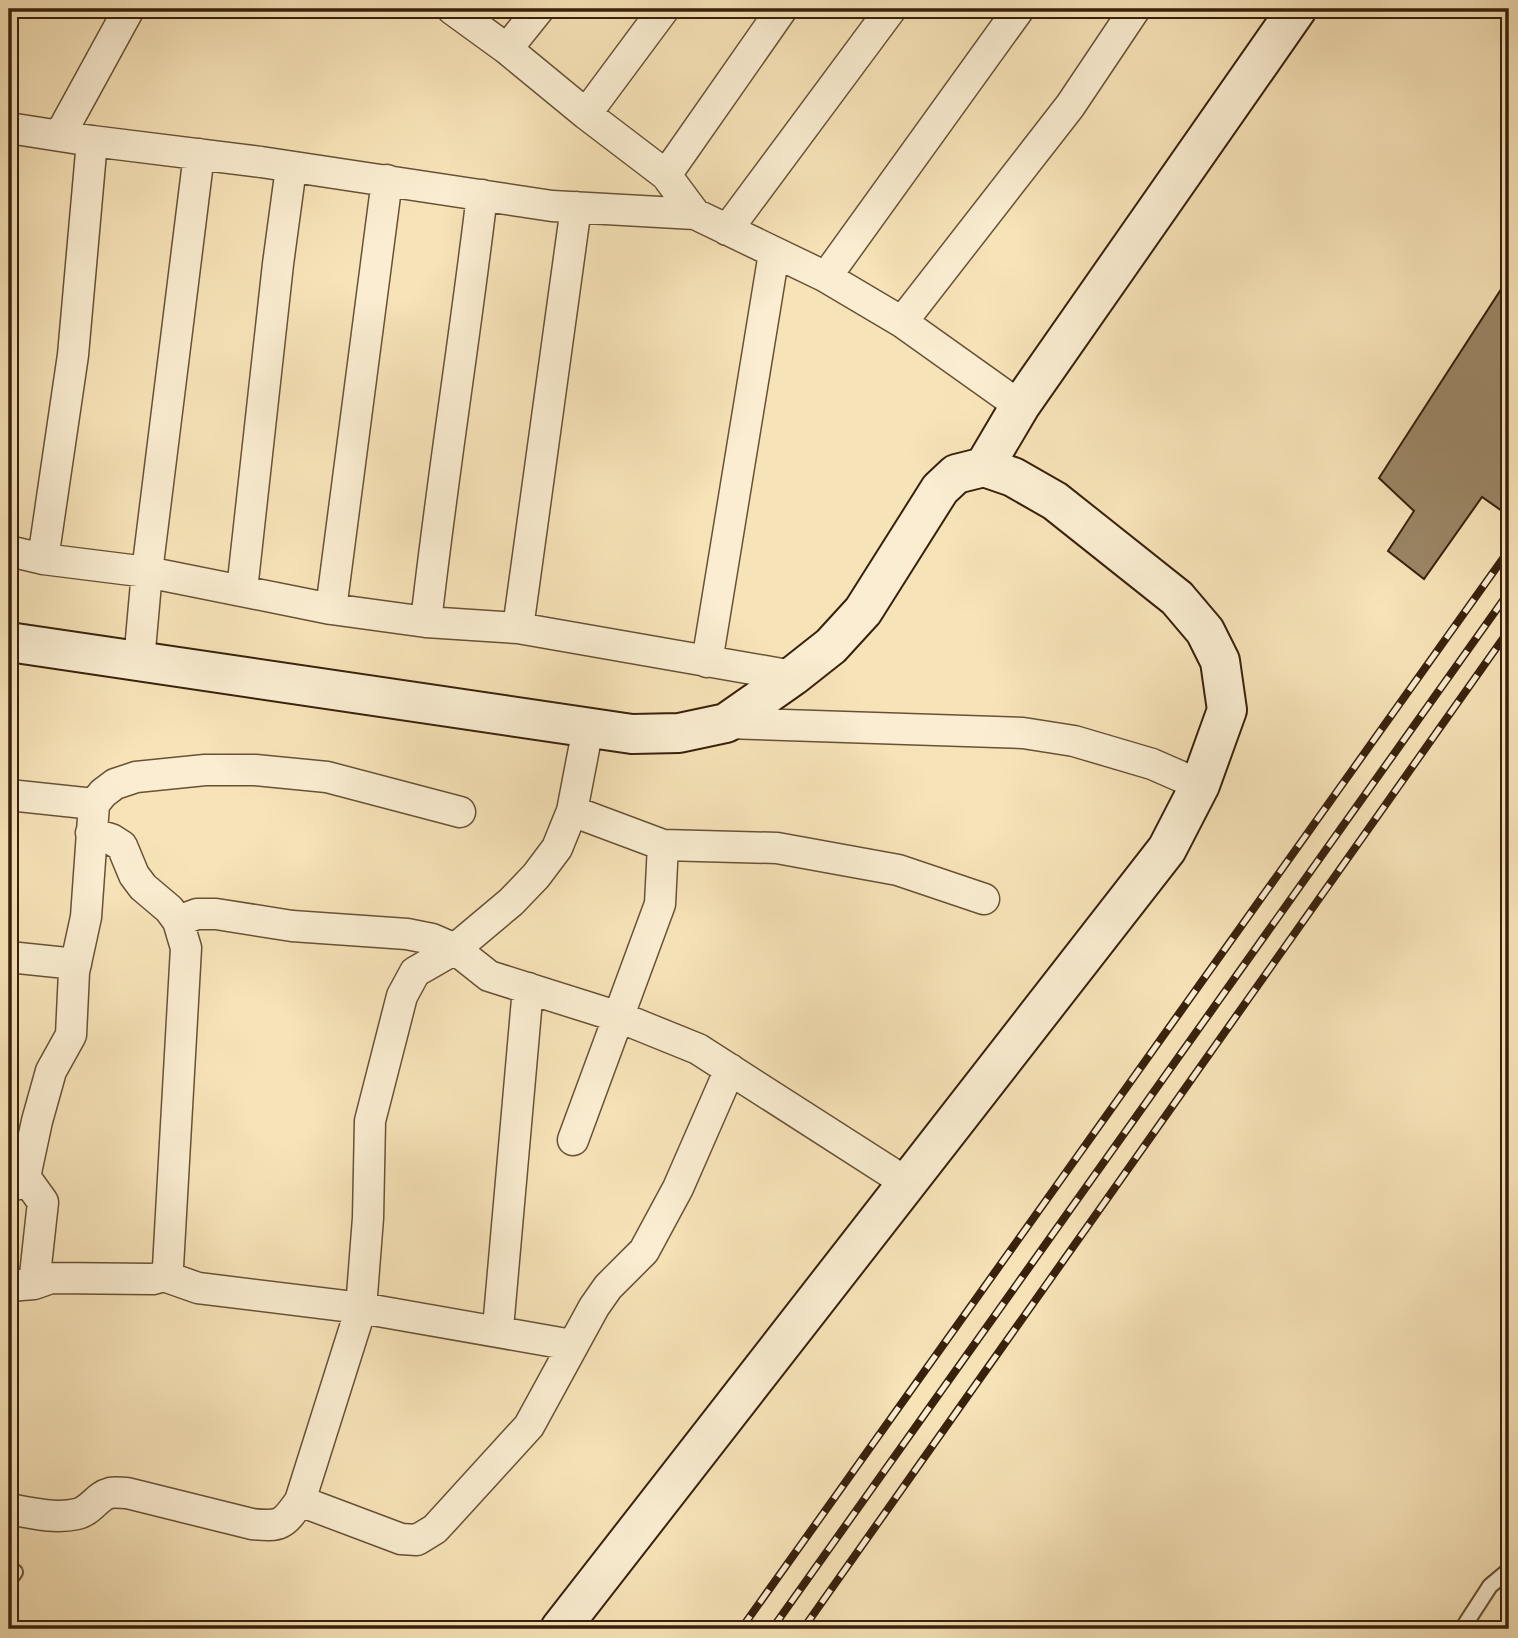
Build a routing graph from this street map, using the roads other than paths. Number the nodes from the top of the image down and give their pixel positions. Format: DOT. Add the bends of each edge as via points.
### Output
graph roads {
  1 [pos="129,9"];
  2 [pos="452,9"];
  3 [pos="539,9"];
  4 [pos="664,9"];
  5 [pos="782,9"];
  6 [pos="891,9"];
  7 [pos="1019,9"];
  8 [pos="1135,9"];
  9 [pos="1297,9"];
  10 [pos="508,49"];
  11 [pos="586,114"];
  12 [pos="9,128"];
  13 [pos="60,135"];
  14 [pos="93,141"];
  15 [pos="199,154"];
  16 [pos="291,168"];
  17 [pos="666,175"];
  18 [pos="387,180"];
  19 [pos="482,195"];
  20 [pos="576,207"];
  21 [pos="695,214"];
  22 [pos="727,230"];
  23 [pos="774,253"];
  24 [pos="826,277"];
  25 [pos="902,322"];
  26 [pos="1020,406"];
  27 [pos="984,467"];
  28 [pos="9,551"];
  29 [pos="43,559"];
  30 [pos="147,572"];
  31 [pos="242,590"];
  32 [pos="331,609"];
  33 [pos="426,622"];
  34 [pos="519,628"];
  35 [pos="9,642"];
  36 [pos="139,660"];
  37 [pos="707,662"];
  38 [pos="793,676"];
  39 [pos="726,723"];
  40 [pos="588,728"];
  41 [pos="1200,785"];
  42 [pos="9,795"];
  43 [pos="572,811"];
  44 [pos="460,813"];
  45 [pos="92,818"];
  46 [pos="663,845"];
  47 [pos="984,899"];
  48 [pos="178,921"];
  49 [pos="455,949"];
  50 [pos="9,957"];
  51 [pos="76,964"];
  52 [pos="528,988"];
  53 [pos="619,1017"];
  54 [pos="730,1069"];
  55 [pos="573,1140"];
  56 [pos="17,1181"];
  57 [pos="907,1183"];
  58 [pos="164,1276"];
  59 [pos="21,1285"];
  60 [pos="361,1308"];
  61 [pos="499,1317"];
  62 [pos="572,1345"];
  63 [pos="300,1502"];
  64 [pos="9,1509"];
  65 [pos="1509,1570"];
  66 [pos="560,1629"];
  67 [pos="1467,1629"];
  1 -- 13 [label="street"];
  2 -- 10 [label="street"];
  3 -- 10 [label="street"];
  4 -- 11 [label="street"];
  5 -- 17 [label="street"];
  6 -- 22 [label="street"];
  7 -- 24 [label="street"];
  8 -- 25 [label="street" via="1070,106"];
  9 -- 26 [label="street"];
  10 -- 11 [label="street"];
  11 -- 17 [label="street"];
  12 -- 13 [label="street"];
  13 -- 14 [label="street"];
  14 -- 15 [label="street"];
  14 -- 29 [label="street" via="73,355"];
  15 -- 16 [label="street"];
  15 -- 30 [label="street"];
  16 -- 18 [label="street"];
  16 -- 31 [label="street"];
  17 -- 21 [label="street"];
  18 -- 19 [label="street"];
  18 -- 32 [label="street"];
  19 -- 20 [label="street"];
  19 -- 33 [label="street"];
  20 -- 21 [label="street"];
  20 -- 34 [label="street"];
  21 -- 22 [label="street"];
  22 -- 23 [label="street"];
  23 -- 24 [label="street"];
  23 -- 37 [label="street"];
  24 -- 25 [label="street"];
  25 -- 26 [label="street"];
  26 -- 27 [label="street"];
  27 -- 38 [label="street" via="956,474 940,489 863,611 831,646"];
  27 -- 41 [label="street" via="1013,477 1055,501 1177,598 1205,631 1220,660 1227,710"];
  28 -- 29 [label="street"];
  29 -- 30 [label="street"];
  30 -- 31 [label="street"];
  30 -- 36 [label="street"];
  31 -- 32 [label="street"];
  32 -- 33 [label="street"];
  33 -- 34 [label="street"];
  34 -- 37 [label="street"];
  35 -- 36 [label="street"];
  36 -- 40 [label="street"];
  37 -- 38 [label="street"];
  38 -- 39 [label="street"];
  39 -- 40 [label="street" via="680,733 632,734"];
  39 -- 41 [label="street" via="1023,733 1074,741 1152,764"];
  40 -- 43 [label="street"];
  41 -- 57 [label="street" via="1167,849"];
  42 -- 45 [label="street"];
  43 -- 46 [label="street"];
  43 -- 49 [label="street" via="557,848 536,876"];
  44 -- 45 [label="street" via="327,777 242,770 136,777 103,793"];
  45 -- 48 [label="street" via="122,846 134,875"];
  45 -- 51 [label="street" via="86,917"];
  46 -- 47 [label="street" via="777,848 898,870"];
  46 -- 53 [label="street" via="660,904"];
  48 -- 49 [label="street" via="216,914 292,926 407,934"];
  48 -- 58 [label="street" via="186,948"];
  49 -- 52 [label="street" via="489,976"];
  49 -- 60 [label="street" via="415,972 402,996 370,1121 369,1218"];
  50 -- 51 [label="street"];
  51 -- 56 [label="street" via="71,1035 51,1071"];
  52 -- 53 [label="street"];
  52 -- 61 [label="street"];
  53 -- 54 [label="street" via="698,1049"];
  53 -- 55 [label="street"];
  54 -- 57 [label="street"];
  54 -- 62 [label="street" via="678,1188 644,1251 608,1287"];
  56 -- 59 [label="street" via="43,1202"];
  57 -- 66 [label="street"];
  58 -- 59 [label="street" via="51,1278"];
  58 -- 60 [label="street" via="198,1288"];
  60 -- 62 [label="street"];
  60 -- 63 [label="street"];
  62 -- 63 [label="street" via="528,1426 452,1512 417,1540 401,1539"];
  63 -- 64 [label="street" via="286,1521 271,1526 127,1493 109,1493 76,1514 39,1515"];
  65 -- 67 [label="lane" via="1490,1587 1466,1623"];
}
